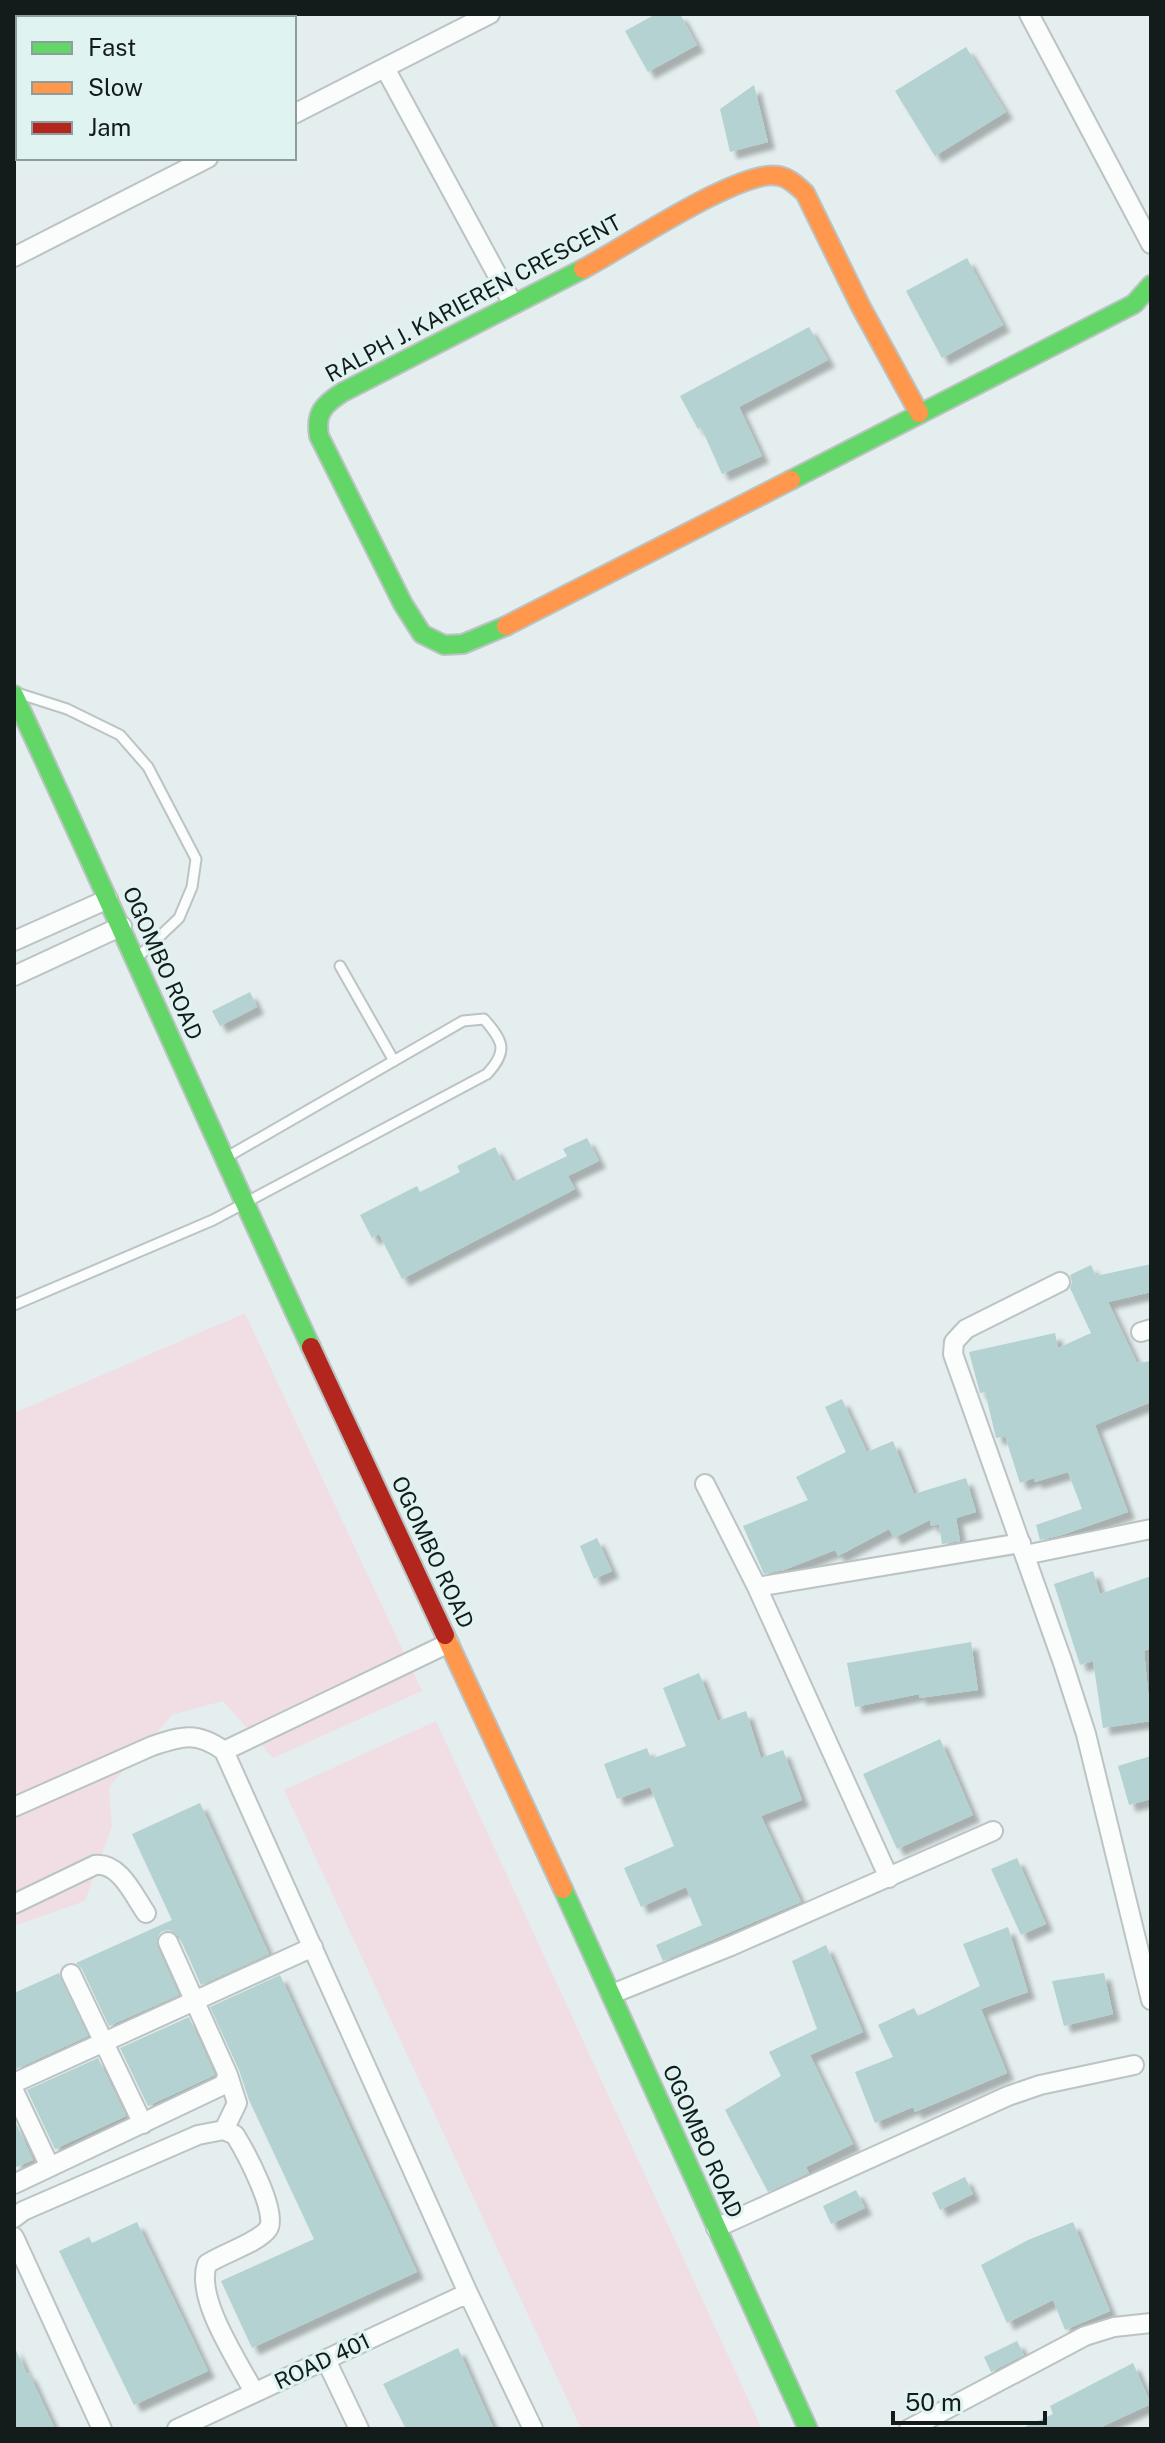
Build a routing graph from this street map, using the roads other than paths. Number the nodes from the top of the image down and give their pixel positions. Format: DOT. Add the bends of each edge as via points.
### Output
graph roads {
  1 [pos="490,14"];
  2 [pos="1029,14"];
  3 [pos="385,68"];
  4 [pos="296,113"];
  5 [pos="204,160"];
  6 [pos="1151,244"];
  7 [pos="14,257"];
  8 [pos="1151,285"];
  9 [pos="513,304"];
  10 [pos="919,413"];
  11 [pos="14,694"];
  12 [pos="108,899"];
  13 [pos="122,926"];
  14 [pos="14,941"];
  15 [pos="136,959"];
  16 [pos="340,966"];
  17 [pos="14,976"];
  18 [pos="394,1061"];
  19 [pos="224,1158"];
  20 [pos="244,1203"];
  21 [pos="1060,1282"];
  22 [pos="14,1305"];
  23 [pos="705,1484"];
  24 [pos="1151,1529"];
  25 [pos="1023,1549"];
  26 [pos="757,1587"];
  27 [pos="449,1643"];
  28 [pos="224,1751"];
  29 [pos="14,1807"];
  30 [pos="993,1831"];
  31 [pos="889,1878"];
  32 [pos="14,1904"];
  33 [pos="146,1913"];
  34 [pos="168,1942"];
  35 [pos="313,1947"];
  36 [pos="71,1974"];
  37 [pos="612,1994"];
  38 [pos="1151,2000"];
  39 [pos="197,2001"];
  40 [pos="103,2043"];
  41 [pos="1134,2065"];
  42 [pos="228,2075"];
  43 [pos="14,2083"];
  44 [pos="14,2091"];
  45 [pos="143,2124"];
  46 [pos="224,2130"];
  47 [pos="50,2167"];
  48 [pos="14,2184"];
  49 [pos="14,2218"];
  50 [pos="716,2228"];
  51 [pos="14,2237"];
  52 [pos="468,2293"];
  53 [pos="1151,2323"];
  54 [pos="326,2360"];
  55 [pos="254,2392"];
  56 [pos="102,2429"];
  57 [pos="177,2429"];
  58 [pos="359,2429"];
  59 [pos="533,2429"];
  60 [pos="808,2429"];
  61 [pos="909,2429"];
  1 -- 3 [label="street"];
  2 -- 6 [label="street"];
  3 -- 4 [label="street"];
  3 -- 9 [label="street"];
  5 -- 7 [label="street"];
  8 -- 10 [label="main road, RALPH J. KARIEREN CRESCENT" via="1134,304"];
  9 -- 10 [label="main road, RALPH J. KARIEREN CRESCENT" via="724,190 777,175 805,193"];
  9 -- 10 [label="main road, RALPH J. KARIEREN CRESCENT" via="343,392 317,414 322,444 403,604 422,634 444,645 463,644 514,623"];
  11 -- 12 [label="main road, OGOMBO ROAD"];
  11 -- 15 [label="lane" via="67,709 120,735 148,767 196,859 179,918"];
  12 -- 13 [label="main road, OGOMBO ROAD"];
  12 -- 14 [label="street"];
  13 -- 15 [label="main road, OGOMBO ROAD"];
  13 -- 17 [label="street"];
  15 -- 19 [label="main road, OGOMBO ROAD"];
  16 -- 18 [label="lane"];
  18 -- 19 [label="lane"];
  18 -- 20 [label="lane" via="463,1021 484,1019 502,1049 487,1074"];
  19 -- 20 [label="main road, OGOMBO ROAD"];
  20 -- 22 [label="lane"];
  20 -- 27 [label="main road, OGOMBO ROAD"];
  21 -- 25 [label="street" via="966,1329 952,1348"];
  23 -- 26 [label="street"];
  24 -- 25 [label="street"];
  25 -- 26 [label="street"];
  25 -- 38 [label="street" via="1086,1734"];
  26 -- 31 [label="street"];
  27 -- 28 [label="street"];
  27 -- 37 [label="main road, OGOMBO ROAD"];
  28 -- 29 [label="street" via="197,1737 175,1739"];
  28 -- 35 [label="street"];
  30 -- 31 [label="street"];
  31 -- 37 [label="street"];
  32 -- 33 [label="street" via="103,1864 121,1877"];
  34 -- 39 [label="street"];
  35 -- 39 [label="street"];
  35 -- 52 [label="street"];
  36 -- 40 [label="street"];
  37 -- 50 [label="main road, OGOMBO ROAD"];
  39 -- 40 [label="street"];
  39 -- 42 [label="street"];
  40 -- 43 [label="street"];
  40 -- 45 [label="street"];
  41 -- 50 [label="street" via="1008,2096"];
  42 -- 45 [label="street" via="223,2085"];
  42 -- 46 [label="street" via="237,2103"];
  44 -- 47 [label="street"];
  45 -- 47 [label="street"];
  46 -- 49 [label="street" via="154,2153"];
  46 -- 55 [label="street" via="243,2147 271,2213 262,2235 216,2258 205,2272 211,2310"];
  47 -- 48 [label="street"];
  50 -- 60 [label="main road, OGOMBO ROAD"];
  51 -- 56 [label="street"];
  52 -- 54 [label="street, ROAD 401"];
  52 -- 59 [label="street"];
  53 -- 61 [label="street" via="1085,2336"];
  54 -- 55 [label="street, ROAD 401"];
  54 -- 58 [label="street"];
  55 -- 57 [label="street, ROAD 401"];
}
